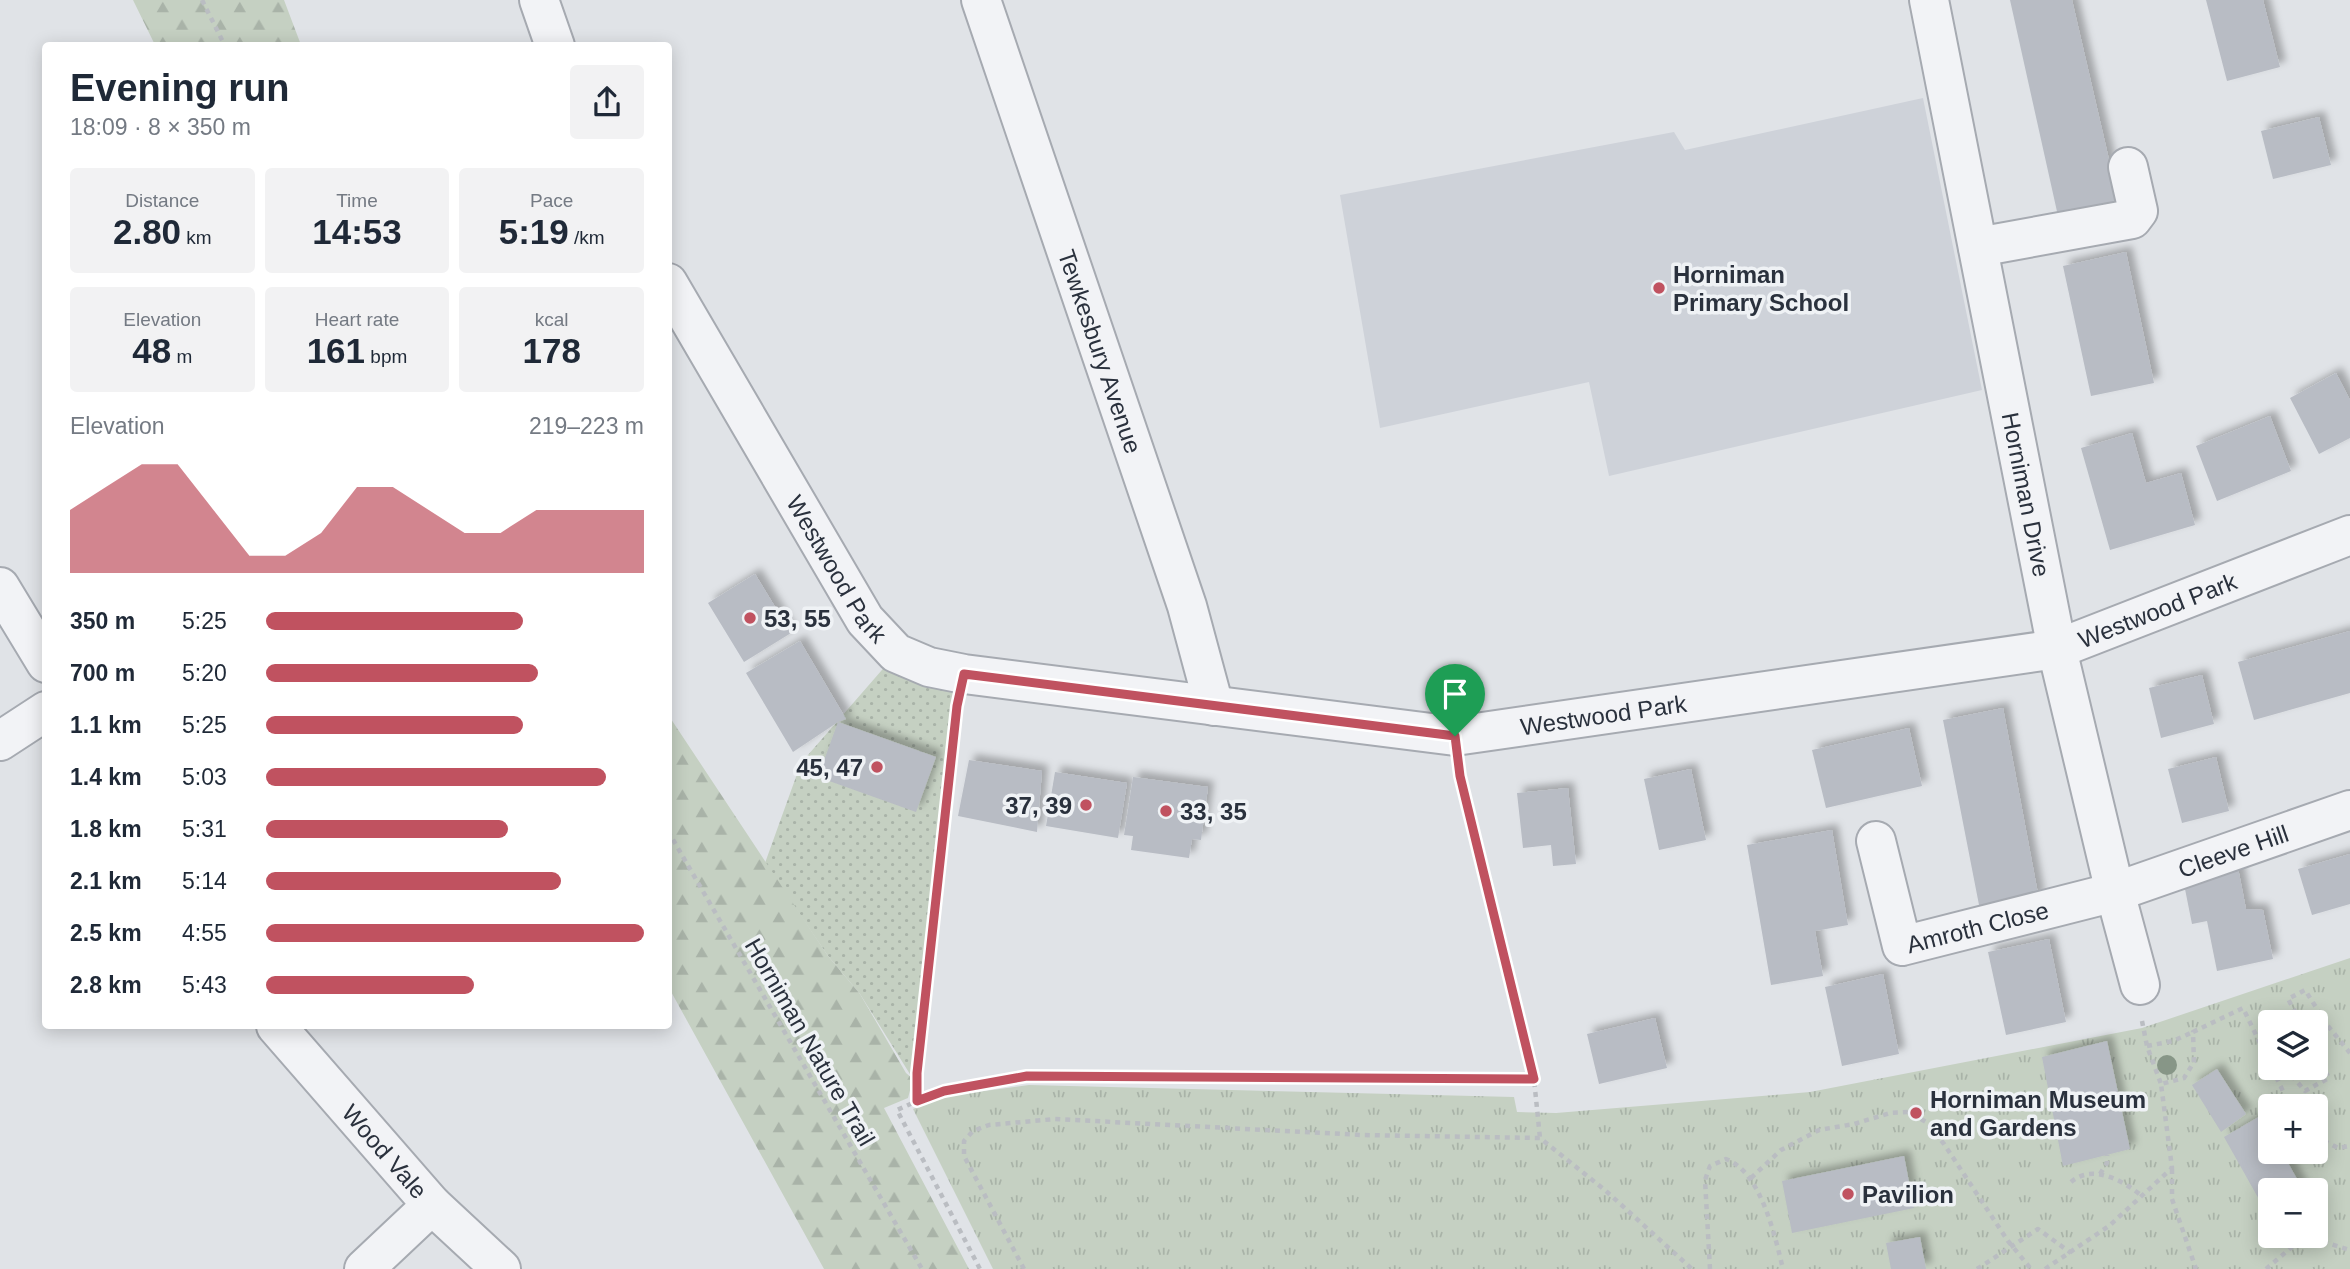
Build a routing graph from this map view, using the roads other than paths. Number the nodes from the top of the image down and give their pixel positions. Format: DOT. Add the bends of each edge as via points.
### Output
graph roads {
  1 [pos="539,0"];
  2 [pos="981,0"];
  3 [pos="1929,0"];
  4 [pos="554,42"];
  5 [pos="2128,167"];
  6 [pos="1978,247"];
  7 [pos="672,290"];
  8 [pos="2350,535"];
  9 [pos="0,587"];
  10 [pos="10,626"];
  11 [pos="2057,649"];
  12 [pos="42,659"];
  13 [pos="1214,706"];
  14 [pos="42,714"];
  15 [pos="0,741"];
  16 [pos="2350,810"];
  17 [pos="1876,841"];
  18 [pos="2115,892"];
  19 [pos="2140,985"];
  20 [pos="278,1029"];
  21 [pos="432,1205"];
  22 [pos="364,1269"];
  23 [pos="501,1269"];
  1 -- 4 [label="street"];
  2 -- 13 [label="street, Tewkesbury Avenue" via="1187,606"];
  3 -- 6 [label="street, Horniman Drive"];
  5 -- 6 [label="street" via="2138,211 2132,219"];
  6 -- 11 [label="street, Horniman Drive"];
  7 -- 13 [label="street, Westwood Park" via="865,620 896,653 929,667 964,674"];
  8 -- 11 [label="street, Westwood Park"];
  9 -- 10 [label="street"];
  10 -- 12 [label="street"];
  11 -- 13 [label="street, Westwood Park" via="1455,736"];
  11 -- 18 [label="street, Horniman Drive"];
  14 -- 15 [label="street"];
  16 -- 18 [label="street, Cleeve Hill"];
  17 -- 18 [label="street, Amroth Close" via="1902,946"];
  18 -- 19 [label="street, Horniman Drive"];
  20 -- 21 [label="street, Wood Vale"];
  21 -- 22 [label="street"];
  21 -- 23 [label="street, Wood Vale"];
}
